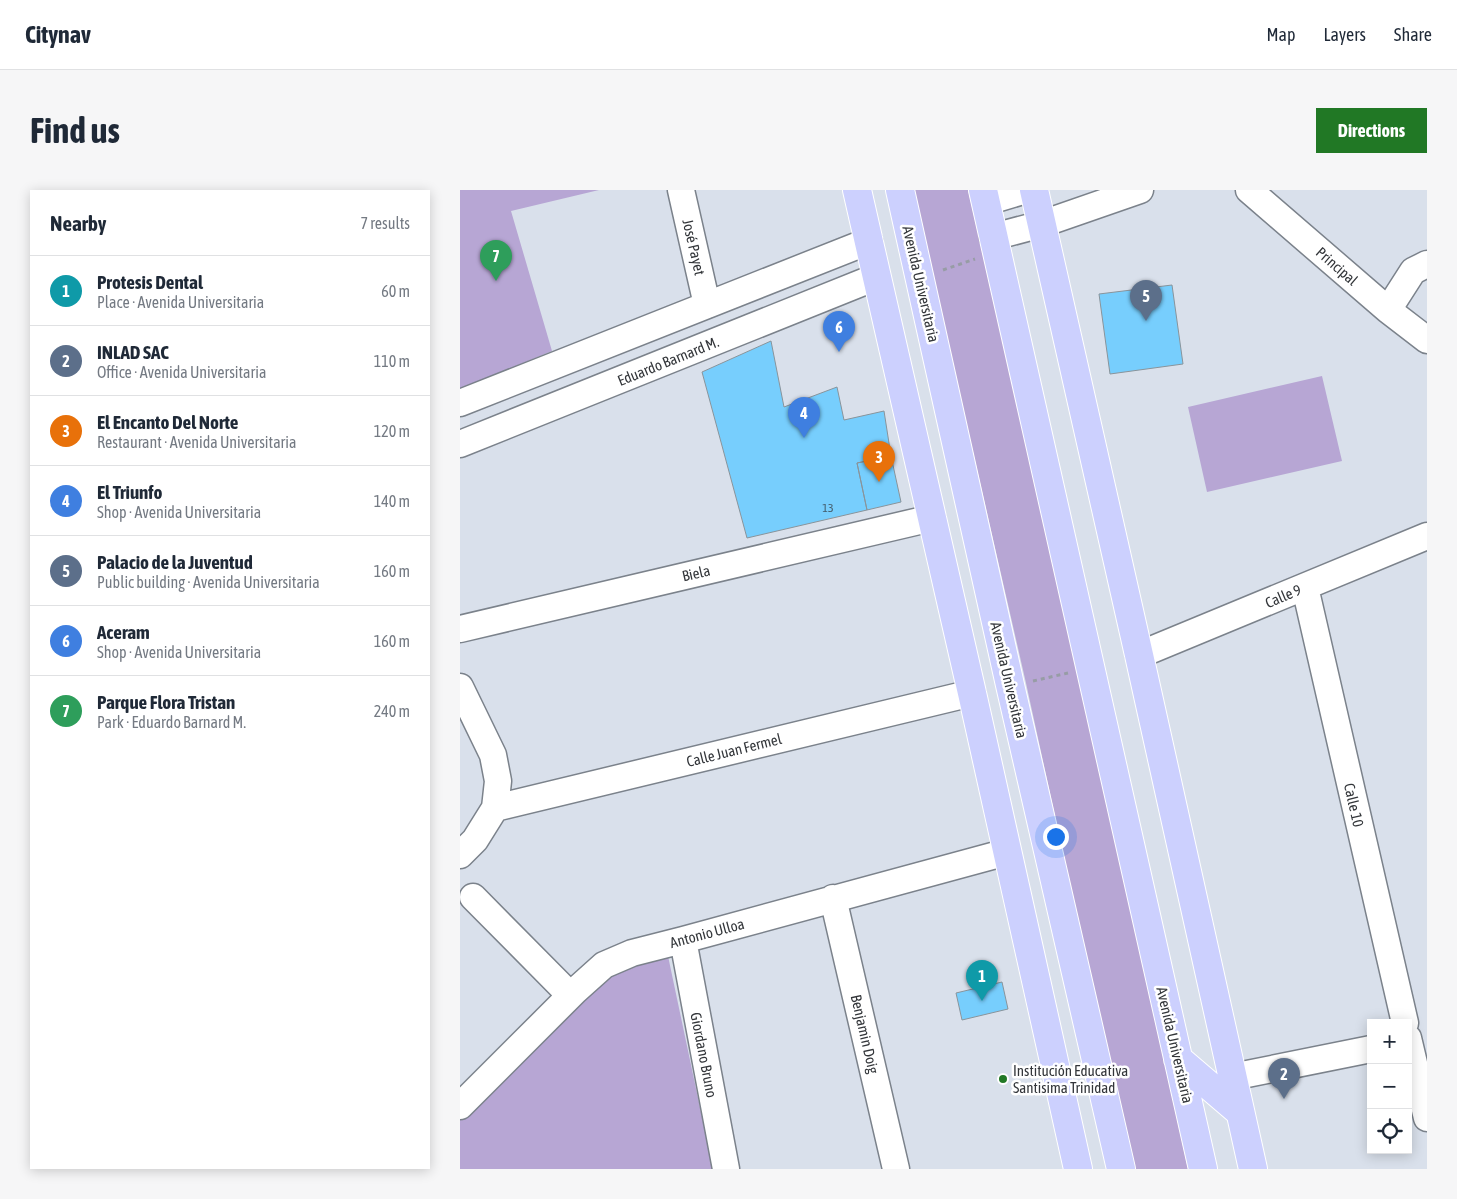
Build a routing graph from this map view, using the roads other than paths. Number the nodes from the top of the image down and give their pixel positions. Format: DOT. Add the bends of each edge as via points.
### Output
graph roads {
  1 [pos="680,190"];
  2 [pos="857,190"];
  3 [pos="900,190"];
  4 [pos="1026,190"];
  5 [pos="1034,190"];
  6 [pos="1140,190"];
  7 [pos="1249,190"];
  8 [pos="984,196"];
  9 [pos="1042,224"];
  10 [pos="993,237"];
  11 [pos="869,241"];
  12 [pos="1427,264"];
  13 [pos="876,277"];
  14 [pos="707,305"];
  15 [pos="1388,310"];
  16 [pos="1427,340"];
  17 [pos="460,403"];
  18 [pos="460,444"];
  19 [pos="932,518"];
  20 [pos="1427,536"];
  21 [pos="1305,586"];
  22 [pos="460,629"];
  23 [pos="1139,655"];
  24 [pos="460,687"];
  25 [pos="972,693"];
  26 [pos="495,808"];
  27 [pos="1007,852"];
  28 [pos="460,855"];
  29 [pos="473,897"];
  30 [pos="833,898"];
  31 [pos="683,940"];
  32 [pos="570,995"];
  33 [pos="1404,1019"];
  34 [pos="1367,1050"];
  35 [pos="1412,1053"];
  36 [pos="1178,1059"];
  37 [pos="1232,1076"];
  38 [pos="460,1106"];
  39 [pos="1240,1112"];
  40 [pos="1427,1118"];
  41 [pos="726,1169"];
  42 [pos="896,1169"];
  43 [pos="1078,1169"];
  44 [pos="1121,1169"];
  45 [pos="1203,1169"];
  46 [pos="1253,1169"];
  1 -- 14 [label="street, José Payet"];
  2 -- 11 [label="main road"];
  3 -- 44 [label="main road, Avenida Universitaria"];
  4 -- 8 [label="street"];
  5 -- 9 [label="main road"];
  6 -- 9 [label="street"];
  7 -- 15 [label="street, Principal"];
  8 -- 10 [label="main road, Avenida Universitaria"];
  9 -- 10 [label="street"];
  9 -- 23 [label="main road"];
  10 -- 36 [label="main road, Avenida Universitaria"];
  11 -- 13 [label="main road"];
  11 -- 14 [label="street"];
  12 -- 15 [label="street" via="1413,271"];
  13 -- 18 [label="street, Eduardo Barnard M."];
  13 -- 19 [label="main road"];
  14 -- 17 [label="street"];
  15 -- 16 [label="street, Principal"];
  19 -- 22 [label="street, Biela"];
  19 -- 25 [label="main road"];
  20 -- 21 [label="street, Calle 9"];
  21 -- 23 [label="street, Calle 9"];
  21 -- 33 [label="street, Calle 10"];
  23 -- 37 [label="main road"];
  24 -- 26 [label="street" via="493,755 498,781"];
  25 -- 26 [label="street, Calle Juan Fermel"];
  25 -- 27 [label="main road"];
  26 -- 28 [label="street" via="475,840"];
  27 -- 30 [label="street, Antonio Ulloa"];
  27 -- 43 [label="main road"];
  29 -- 32 [label="street"];
  30 -- 31 [label="street, Antonio Ulloa"];
  30 -- 42 [label="street, Benjamin Doig"];
  31 -- 32 [label="street, Antonio Ulloa" via="632,952 604,966"];
  31 -- 41 [label="street, Giordano Bruno"];
  32 -- 38 [label="street, Antonio Ulloa"];
  34 -- 37 [label="street"];
  35 -- 40 [label="street, Calle 10"];
  36 -- 39 [label="main road"];
  36 -- 45 [label="main road, Avenida Universitaria"];
  37 -- 39 [label="main road"];
  39 -- 46 [label="main road"];
}
